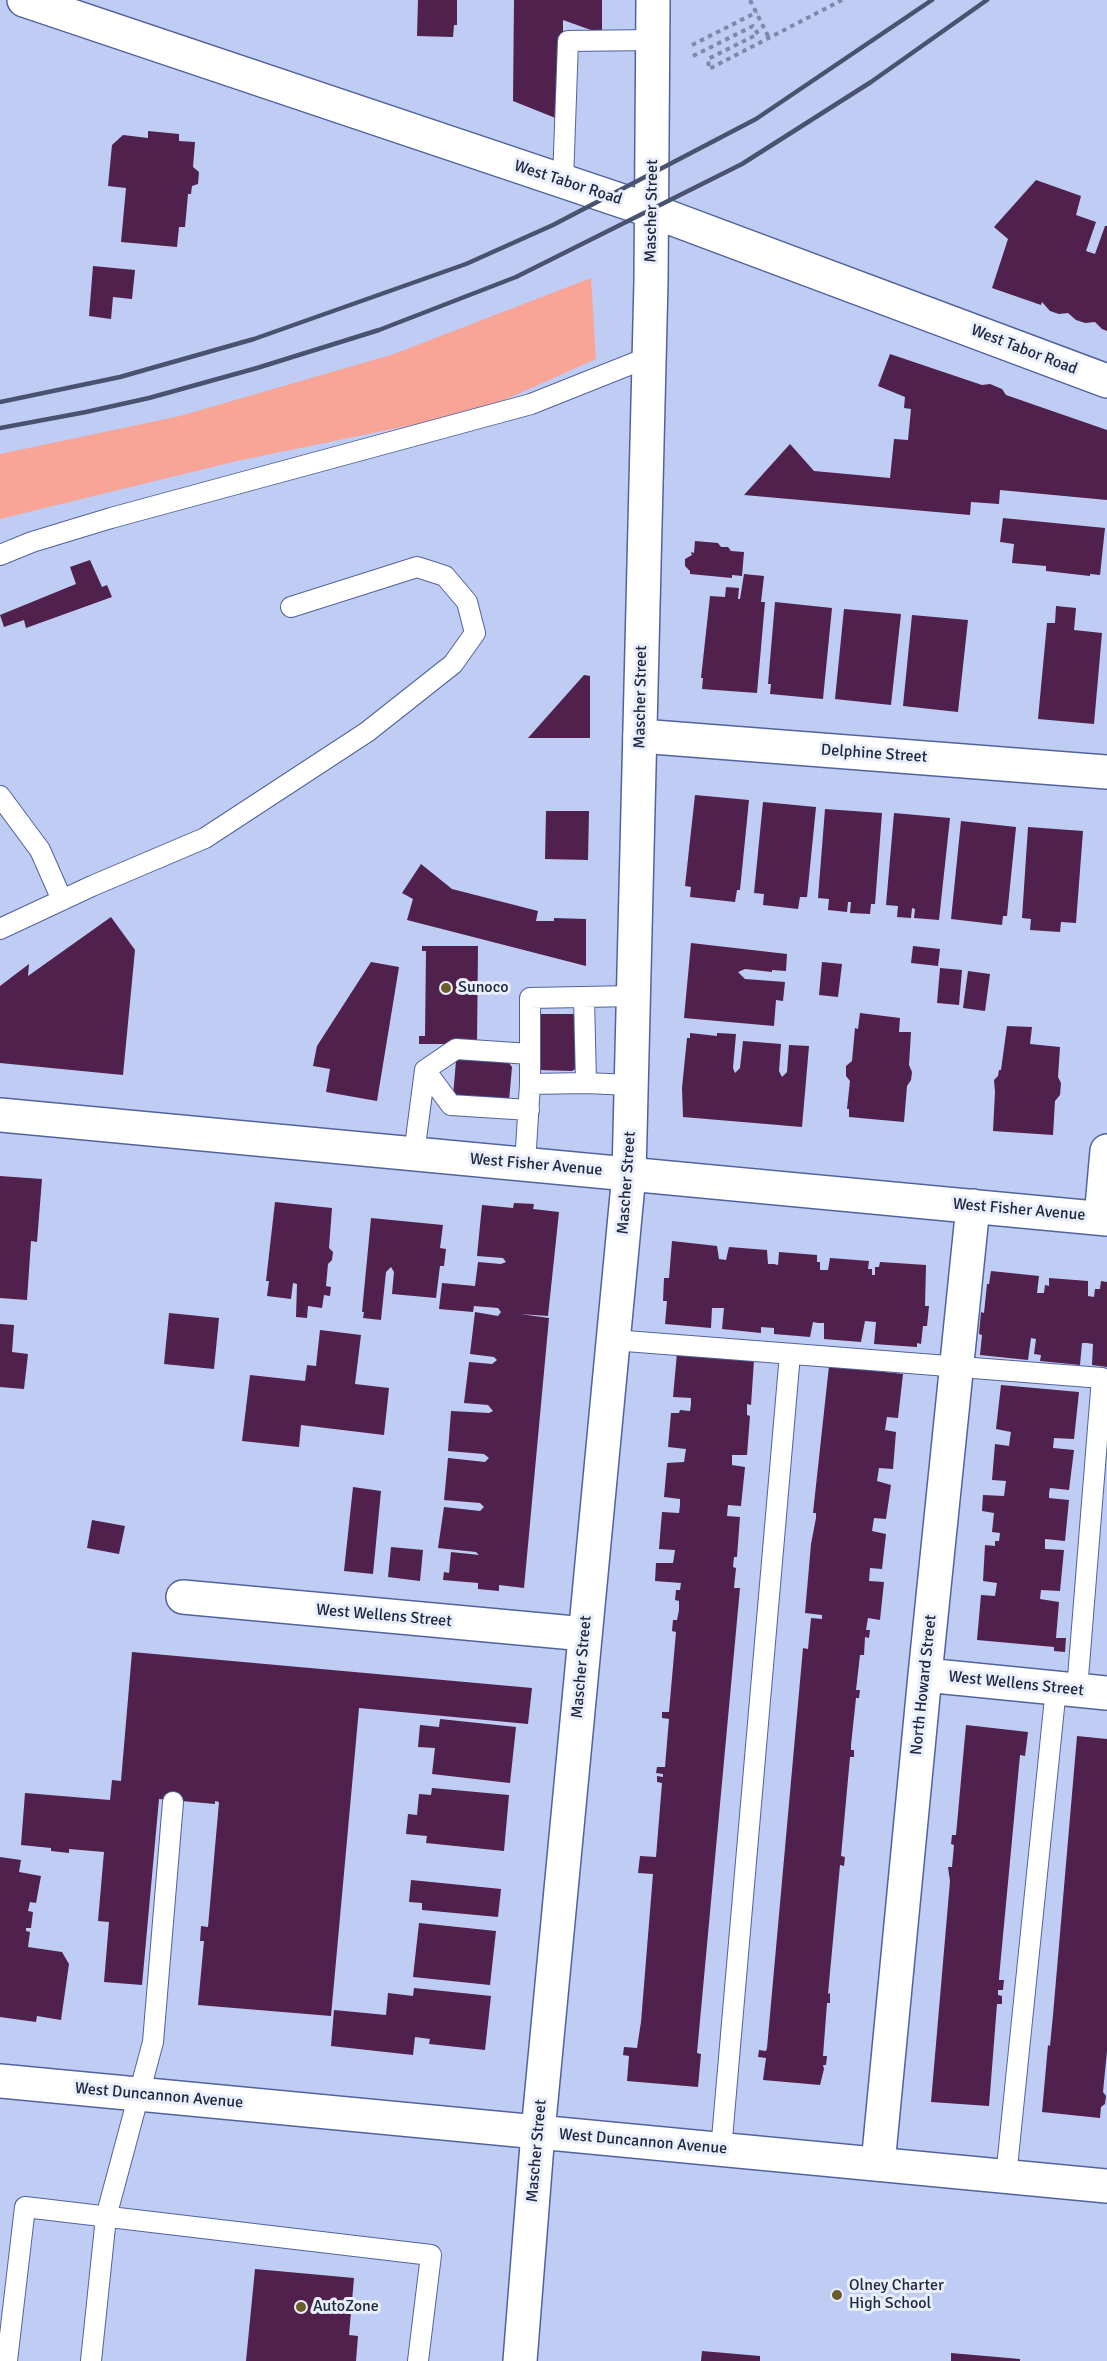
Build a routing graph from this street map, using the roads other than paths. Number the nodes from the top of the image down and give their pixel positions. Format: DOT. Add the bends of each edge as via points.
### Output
graph roads {
  1 [pos="24,0"];
  2 [pos="653,0"];
  3 [pos="84,11"];
  4 [pos="653,40"];
  5 [pos="563,181"];
  6 [pos="652,211"];
  7 [pos="650,357"];
  8 [pos="1107,381"];
  9 [pos="0,555"];
  10 [pos="291,607"];
  11 [pos="640,736"];
  12 [pos="1107,772"];
  13 [pos="0,796"];
  14 [pos="62,900"];
  15 [pos="0,928"];
  16 [pos="634,996"];
  17 [pos="584,997"];
  18 [pos="530,1054"];
  19 [pos="425,1070"];
  20 [pos="586,1083"];
  21 [pos="530,1084"];
  22 [pos="631,1085"];
  23 [pos="529,1110"];
  24 [pos="0,1115"];
  25 [pos="1107,1151"];
  26 [pos="414,1154"];
  27 [pos="525,1164"];
  28 [pos="629,1174"];
  29 [pos="973,1206"];
  30 [pos="1104,1218"];
  31 [pos="613,1340"];
  32 [pos="790,1354"];
  33 [pos="957,1367"];
  34 [pos="183,1597"];
  35 [pos="585,1634"];
  36 [pos="925,1675"];
  37 [pos="1080,1690"];
  38 [pos="173,1802"];
  39 [pos="0,2082"];
  40 [pos="140,2094"];
  41 [pos="538,2132"];
  42 [pos="722,2150"];
  43 [pos="878,2164"];
  44 [pos="1006,2177"];
  45 [pos="1107,2186"];
  46 [pos="105,2217"];
  47 [pos="7,2361"];
  48 [pos="91,2361"];
  49 [pos="418,2361"];
  50 [pos="520,2361"];
  1 -- 3 [label="street, West Tabor Road"];
  2 -- 4 [label="street, Mascher Street"];
  3 -- 5 [label="street, West Tabor Road"];
  4 -- 5 [label="lane" via="568,41"];
  4 -- 6 [label="street, Mascher Street"];
  5 -- 6 [label="street, West Tabor Road"];
  6 -- 7 [label="street, Mascher Street"];
  6 -- 8 [label="street, West Tabor Road"];
  7 -- 9 [label="lane" via="531,404 111,518"];
  7 -- 11 [label="street, Mascher Street"];
  10 -- 14 [label="lane" via="417,567 445,576 467,602 475,633 453,664 367,732 204,838"];
  11 -- 12 [label="street, Delphine Street"];
  11 -- 16 [label="street, Mascher Street"];
  13 -- 14 [label="lane" via="40,850"];
  14 -- 15 [label="lane"];
  16 -- 17 [label="lane"];
  16 -- 22 [label="street, Mascher Street"];
  17 -- 18 [label="lane" via="530,998"];
  17 -- 20 [label="lane"];
  18 -- 19 [label="lane" via="456,1049"];
  18 -- 21 [label="lane"];
  19 -- 23 [label="lane" via="451,1105"];
  19 -- 26 [label="lane"];
  20 -- 21 [label="lane"];
  20 -- 22 [label="lane"];
  21 -- 23 [label="lane"];
  22 -- 28 [label="street, Mascher Street"];
  23 -- 27 [label="lane"];
  24 -- 26 [label="street, West Fisher Avenue"];
  25 -- 30 [label="street"];
  26 -- 27 [label="street, West Fisher Avenue"];
  27 -- 28 [label="street, West Fisher Avenue"];
  28 -- 29 [label="street, West Fisher Avenue"];
  28 -- 31 [label="street, Mascher Street"];
  29 -- 30 [label="street, West Fisher Avenue"];
  29 -- 33 [label="street, North Howard Street"];
  31 -- 32 [label="lane"];
  31 -- 35 [label="street, Mascher Street"];
  32 -- 33 [label="lane"];
  32 -- 42 [label="lane"];
  33 -- 36 [label="street, North Howard Street"];
  33 -- 37 [label="lane" via="1102,1378"];
  34 -- 35 [label="street, West Wellens Street"];
  35 -- 41 [label="street, Mascher Street"];
  36 -- 37 [label="street, West Wellens Street"];
  36 -- 43 [label="street, North Howard Street"];
  37 -- 44 [label="lane"];
  38 -- 40 [label="lane" via="153,2042"];
  39 -- 40 [label="street, West Duncannon Avenue"];
  40 -- 41 [label="street, West Duncannon Avenue"];
  40 -- 46 [label="lane"];
  41 -- 42 [label="street, West Duncannon Avenue"];
  41 -- 50 [label="street, Mascher Street"];
  42 -- 43 [label="street, West Duncannon Avenue"];
  43 -- 44 [label="street, West Duncannon Avenue"];
  44 -- 45 [label="street, West Duncannon Avenue"];
  46 -- 47 [label="lane" via="25,2207"];
  46 -- 48 [label="lane"];
  46 -- 49 [label="lane" via="430,2255"];
}
